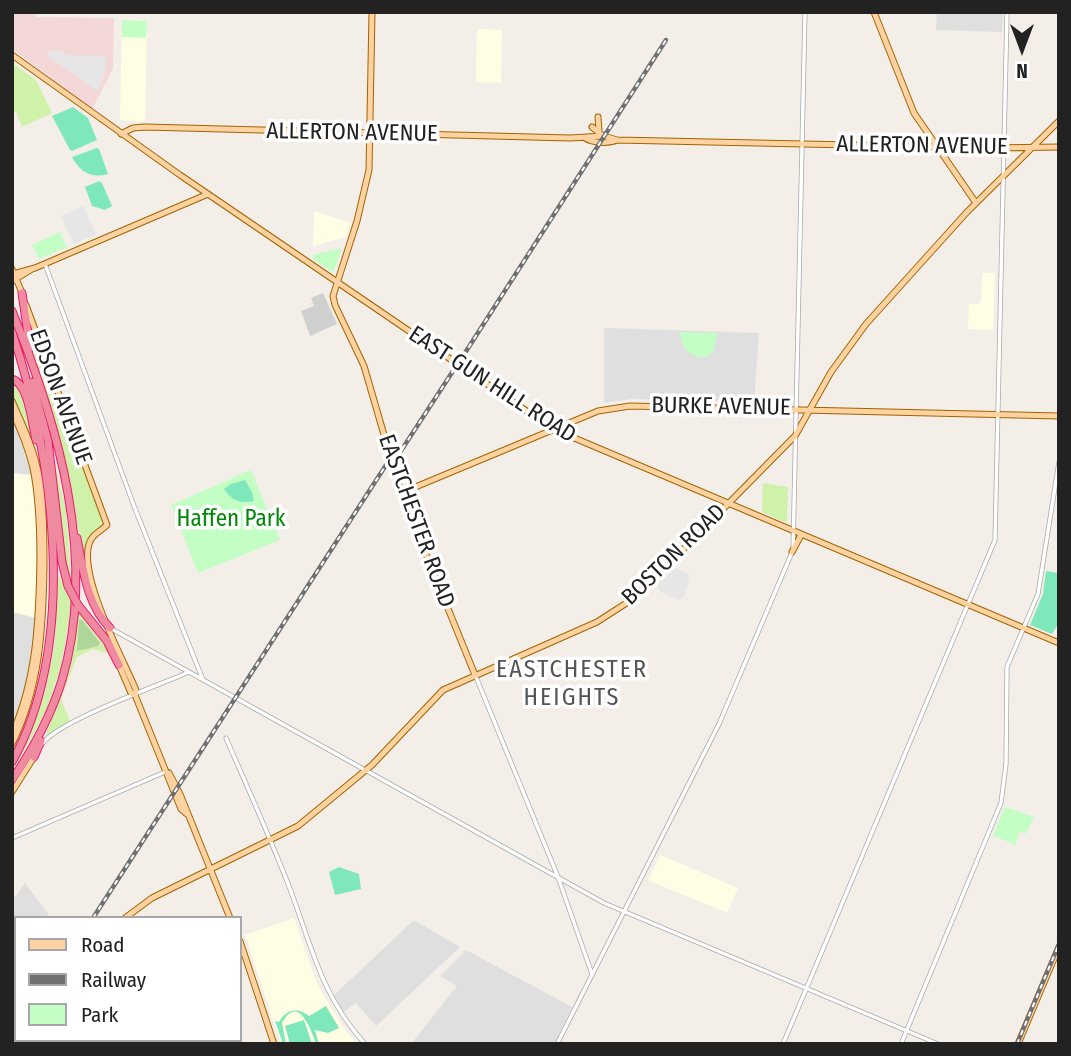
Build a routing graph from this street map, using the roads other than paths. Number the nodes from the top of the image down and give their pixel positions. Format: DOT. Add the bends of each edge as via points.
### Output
graph roads {
  1 [pos="372,12"];
  2 [pos="805,12"];
  3 [pos="874,12"];
  4 [pos="1007,12"];
  5 [pos="12,55"];
  6 [pos="598,117"];
  7 [pos="1059,121"];
  8 [pos="592,127"];
  9 [pos="370,133"];
  10 [pos="121,134"];
  11 [pos="601,134"];
  12 [pos="585,138"];
  13 [pos="617,139"];
  14 [pos="803,144"];
  15 [pos="936,147"];
  16 [pos="1059,147"];
  17 [pos="1004,148"];
  18 [pos="1032,148"];
  19 [pos="1003,176"];
  20 [pos="208,194"];
  21 [pos="976,203"];
  22 [pos="45,264"];
  23 [pos="13,275"];
  24 [pos="337,283"];
  25 [pos="22,293"];
  26 [pos="12,311"];
  27 [pos="12,332"];
  28 [pos="16,342"];
  29 [pos="12,379"];
  30 [pos="41,393"];
  31 [pos="12,401"];
  32 [pos="795,409"];
  33 [pos="811,409"];
  34 [pos="12,412"];
  35 [pos="997,414"];
  36 [pos="1059,416"];
  37 [pos="553,429"];
  38 [pos="794,436"];
  39 [pos="33,460"];
  40 [pos="1059,462"];
  41 [pos="67,492"];
  42 [pos="401,494"];
  43 [pos="50,497"];
  44 [pos="728,504"];
  45 [pos="793,532"];
  46 [pos="801,535"];
  47 [pos="792,552"];
  48 [pos="967,605"];
  49 [pos="108,624"];
  50 [pos="1024,628"];
  51 [pos="1059,643"];
  52 [pos="119,665"];
  53 [pos="189,671"];
  54 [pos="475,675"];
  55 [pos="203,680"];
  56 [pos="59,689"];
  57 [pos="135,695"];
  58 [pos="12,734"];
  59 [pos="226,738"];
  60 [pos="12,744"];
  61 [pos="34,757"];
  62 [pos="12,762"];
  63 [pos="366,770"];
  64 [pos="167,771"];
  65 [pos="12,780"];
  66 [pos="12,792"];
  67 [pos="12,838"];
  68 [pos="270,840"];
  69 [pos="209,869"];
  70 [pos="558,877"];
  71 [pos="624,912"];
  72 [pos="128,916"];
  73 [pos="229,916"];
  74 [pos="242,947"];
  75 [pos="1059,947"];
  76 [pos="592,974"];
  77 [pos="806,988"];
  78 [pos="906,1030"];
  79 [pos="363,1043"];
  80 [pos="274,1044"];
  81 [pos="557,1044"];
  82 [pos="783,1044"];
  83 [pos="901,1044"];
  84 [pos="938,1044"];
  85 [pos="1018,1044"];
  1 -- 9 [label="main road, EASTCHESTER ROAD"];
  2 -- 14 [label="street"];
  3 -- 15 [label="main road" via="914,113"];
  4 -- 17 [label="street"];
  5 -- 10 [label="main road, EAST GUN HILL ROAD"];
  6 -- 11 [label="main road"];
  7 -- 18 [label="main road, BOSTON ROAD"];
  8 -- 11 [label="main road"];
  9 -- 10 [label="main road, ALLERTON AVENUE" via="145,127"];
  9 -- 12 [label="main road, ALLERTON AVENUE"];
  9 -- 24 [label="main road, EASTCHESTER ROAD" via="368,178"];
  10 -- 20 [label="main road, EAST GUN HILL ROAD"];
  11 -- 12 [label="main road, ALLERTON AVENUE"];
  11 -- 13 [label="main road, ALLERTON AVENUE"];
  12 -- 13 [label="main road, ALLERTON AVENUE"];
  13 -- 14 [label="main road, ALLERTON AVENUE"];
  14 -- 15 [label="main road, ALLERTON AVENUE"];
  14 -- 32 [label="street"];
  15 -- 17 [label="main road, ALLERTON AVENUE"];
  15 -- 21 [label="main road"];
  16 -- 18 [label="main road, ALLERTON AVENUE"];
  17 -- 18 [label="main road, ALLERTON AVENUE"];
  17 -- 19 [label="street"];
  18 -- 19 [label="main road, BOSTON ROAD"];
  19 -- 21 [label="main road, BOSTON ROAD"];
  19 -- 35 [label="street"];
  20 -- 22 [label="main road"];
  20 -- 24 [label="main road, EAST GUN HILL ROAD"];
  21 -- 33 [label="main road, BOSTON ROAD" via="861,331"];
  22 -- 23 [label="main road"];
  22 -- 55 [label="street"];
  23 -- 25 [label="main road, EDSON AVENUE"];
  24 -- 37 [label="main road, EAST GUN HILL ROAD"];
  24 -- 42 [label="main road, EASTCHESTER ROAD, bridge" via="334,300 364,366"];
  25 -- 30 [label="highway"];
  25 -- 49 [label="main road, EDSON AVENUE" via="107,525 91,538 88,552 93,588"];
  26 -- 30 [label="highway"];
  27 -- 28 [label="highway"];
  28 -- 43 [label="highway"];
  28 -- 52 [label="highway, bridge" via="46,433 68,586"];
  29 -- 43 [label="highway" via="24,389"];
  30 -- 41 [label="highway"];
  31 -- 39 [label="main road"];
  32 -- 33 [label="main road, BURKE AVENUE"];
  32 -- 37 [label="main road, BURKE AVENUE" via="630,405 598,411"];
  32 -- 38 [label="street"];
  33 -- 35 [label="main road, BURKE AVENUE"];
  33 -- 38 [label="main road, BOSTON ROAD"];
  34 -- 39 [label="main road"];
  35 -- 36 [label="main road, BURKE AVENUE"];
  35 -- 48 [label="street" via="995,540"];
  37 -- 42 [label="main road, BURKE AVENUE"];
  37 -- 44 [label="main road, EAST GUN HILL ROAD"];
  38 -- 44 [label="main road, BOSTON ROAD"];
  38 -- 45 [label="street"];
  39 -- 58 [label="main road" via="40,532 37,634 28,689"];
  39 -- 60 [label="main road" via="44,537 41,639 32,693"];
  40 -- 50 [label="street" via="1038,594"];
  41 -- 49 [label="highway" via="87,585"];
  41 -- 56 [label="highway" via="76,594"];
  42 -- 54 [label="main road, EASTCHESTER ROAD"];
  43 -- 62 [label="highway" via="48,654 36,709"];
  44 -- 45 [label="main road, EAST GUN HILL ROAD"];
  44 -- 54 [label="main road, BOSTON ROAD" via="625,604 597,622"];
  45 -- 46 [label="main road, EAST GUN HILL ROAD"];
  45 -- 47 [label="street"];
  46 -- 47 [label="main road"];
  46 -- 48 [label="main road, EAST GUN HILL ROAD"];
  47 -- 71 [label="street" via="716,731"];
  48 -- 50 [label="main road, EAST GUN HILL ROAD"];
  48 -- 77 [label="street"];
  49 -- 53 [label="street"];
  49 -- 57 [label="main road"];
  50 -- 51 [label="main road, EAST GUN HILL ROAD"];
  50 -- 78 [label="street" via="1007,667 1001,803"];
  52 -- 57 [label="main road"];
  53 -- 55 [label="street"];
  53 -- 57 [label="street"];
  54 -- 63 [label="main road, BOSTON ROAD" via="443,690"];
  54 -- 70 [label="street, EASTCHESTER ROAD"];
  55 -- 63 [label="street"];
  56 -- 61 [label="highway"];
  56 -- 65 [label="highway"];
  57 -- 61 [label="street" via="52,733"];
  57 -- 64 [label="main road"];
  59 -- 68 [label="street"];
  61 -- 66 [label="main road"];
  63 -- 68 [label="main road, BOSTON ROAD" via="298,826"];
  63 -- 70 [label="street"];
  64 -- 67 [label="street"];
  64 -- 69 [label="main road"];
  68 -- 69 [label="main road, BOSTON ROAD"];
  68 -- 79 [label="street" via="316,966"];
  69 -- 72 [label="main road, BOSTON ROAD" via="148,900"];
  69 -- 73 [label="main road"];
  70 -- 71 [label="street"];
  70 -- 76 [label="street, EASTCHESTER ROAD"];
  71 -- 76 [label="street"];
  71 -- 77 [label="street"];
  74 -- 80 [label="main road"];
  75 -- 85 [label="main road"];
  76 -- 81 [label="street"];
  77 -- 78 [label="street"];
  77 -- 82 [label="street"];
  78 -- 83 [label="street"];
  78 -- 84 [label="street"];
}
